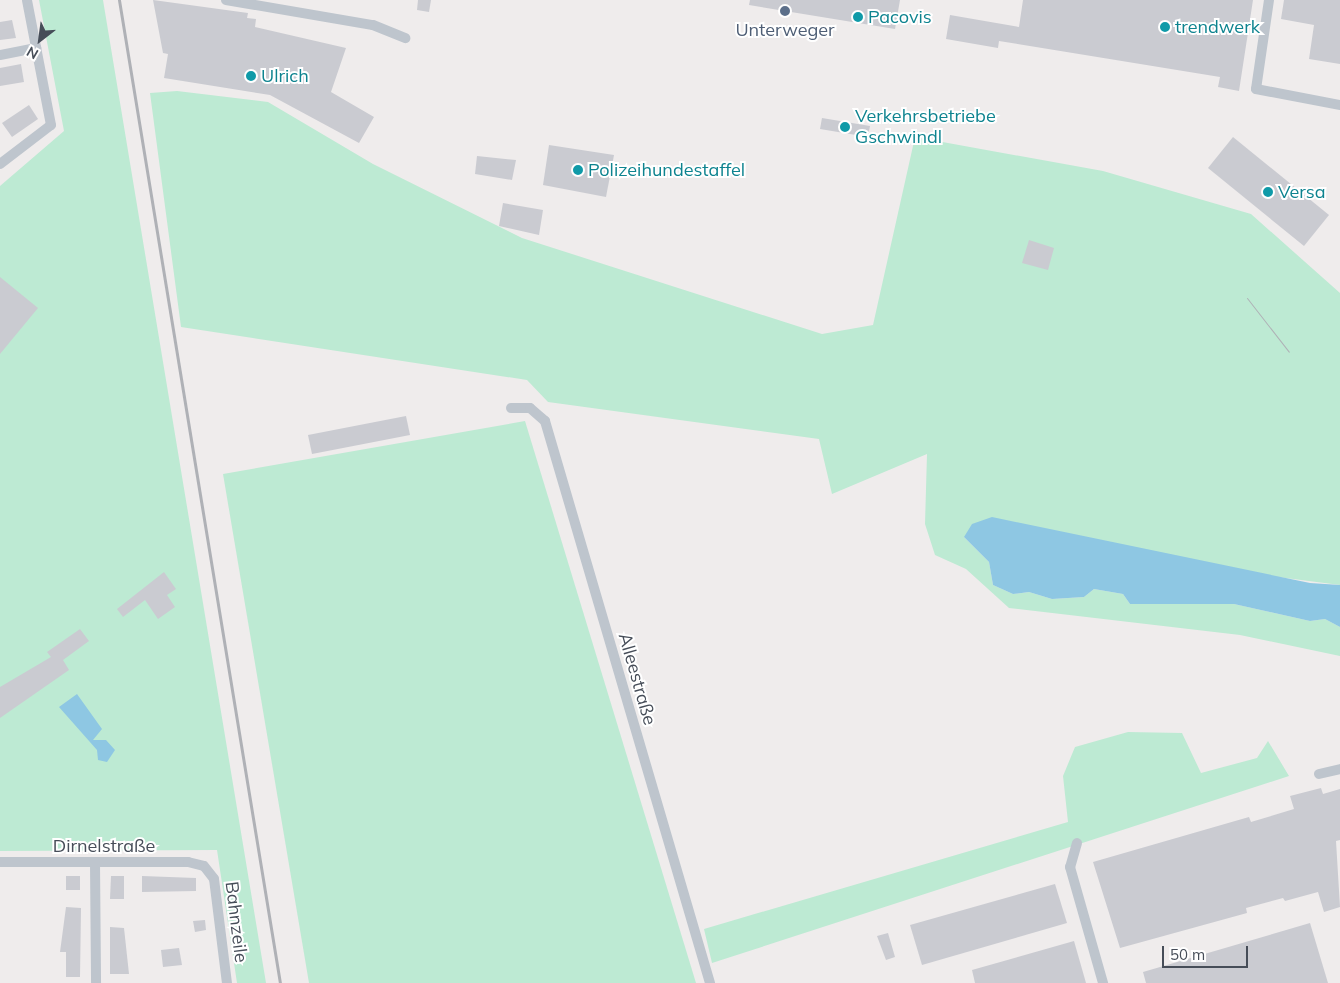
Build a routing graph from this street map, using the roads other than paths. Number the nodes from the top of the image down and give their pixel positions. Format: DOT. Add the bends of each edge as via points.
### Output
graph roads {
  1 [pos="27,0"];
  2 [pos="226,0"];
  3 [pos="1269,0"];
  4 [pos="405,38"];
  5 [pos="36,48"];
  6 [pos="0,55"];
  7 [pos="1340,104"];
  8 [pos="0,164"];
  9 [pos="511,408"];
  10 [pos="1340,769"];
  11 [pos="1319,774"];
  12 [pos="1077,843"];
  13 [pos="0,862"];
  14 [pos="95,863"];
  15 [pos="207,867"];
  16 [pos="96,983"];
  17 [pos="227,983"];
  18 [pos="710,983"];
  19 [pos="1103,983"];
  1 -- 5 [label="street"];
  2 -- 4 [label="street" via="373,25"];
  3 -- 7 [label="street" via="1256,89"];
  5 -- 6 [label="street"];
  5 -- 8 [label="street" via="51,125"];
  9 -- 18 [label="street, Alleestraße" via="530,408 545,422"];
  10 -- 11 [label="street"];
  12 -- 19 [label="street" via="1070,867"];
  13 -- 14 [label="street, Dirnelstraße"];
  14 -- 15 [label="street, Dirnelstraße" via="188,862"];
  14 -- 16 [label="street"];
  15 -- 17 [label="street, Bahnzeile" via="214,879"];
}
